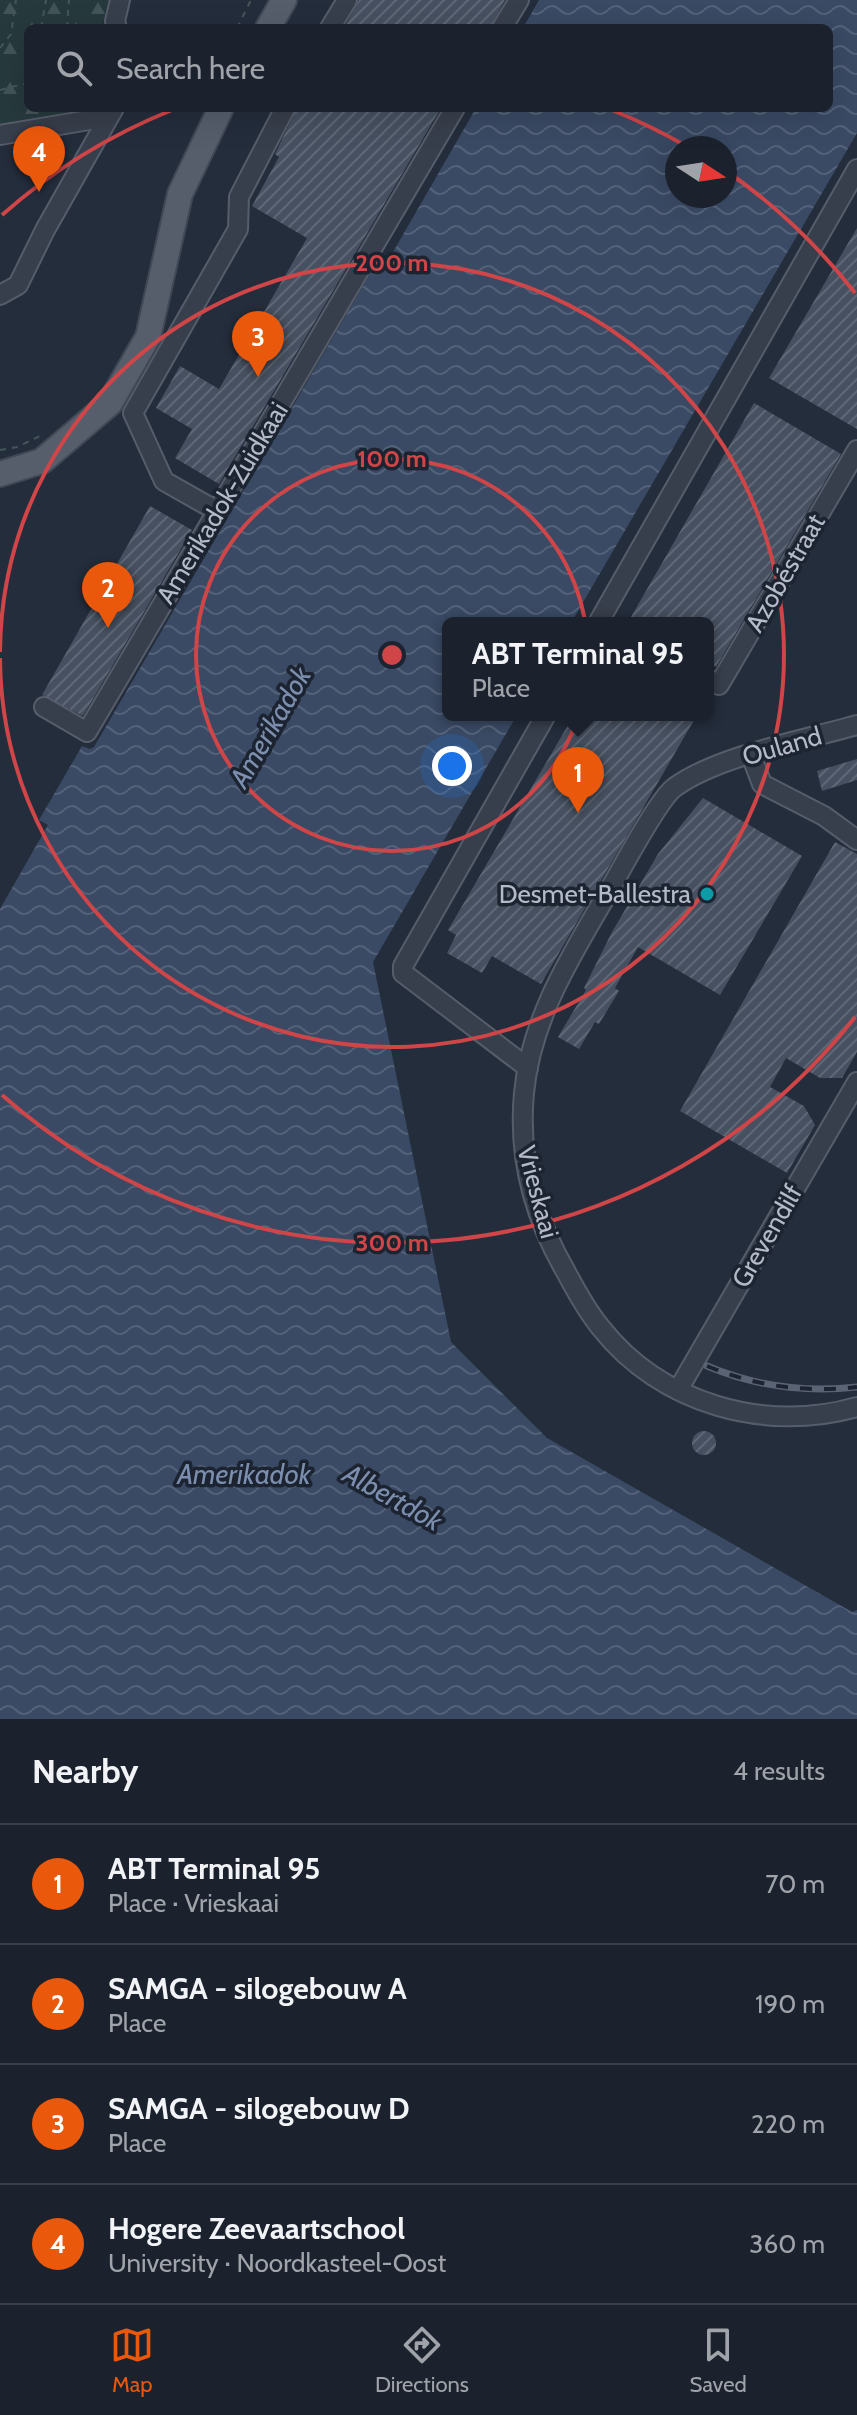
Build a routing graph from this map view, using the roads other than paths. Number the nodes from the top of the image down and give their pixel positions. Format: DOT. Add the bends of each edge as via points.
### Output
graph roads {
  1 [pos="120,0"];
  2 [pos="284,0"];
  3 [pos="347,0"];
  4 [pos="519,0"];
  5 [pos="116,24"];
  6 [pos="270,24"];
  7 [pos="332,24"];
  8 [pos="504,24"];
  9 [pos="219,112"];
  10 [pos="283,112"];
  11 [pos="453,112"];
  12 [pos="110,113"];
  13 [pos="0,135"];
  14 [pos="857,169"];
  15 [pos="0,295"];
  16 [pos="857,450"];
  17 [pos="0,474"];
  18 [pos="217,511"];
  19 [pos="605,617"];
  20 [pos="714,682"];
  21 [pos="44,707"];
  22 [pos="543,721"];
  23 [pos="857,725"];
  24 [pos="751,755"];
  25 [pos="708,768"];
  26 [pos="857,840"];
  27 [pos="528,1068"];
  28 [pos="857,1082"];
  29 [pos="678,1390"];
  30 [pos="856,1413"];
  1 -- 5 [label="street"];
  2 -- 6 [label="main road"];
  3 -- 7 [label="street"];
  4 -- 8 [label="street"];
  9 -- 17 [label="main road" via="180,194 148,337 110,403 42,461"];
  10 -- 18 [label="street" via="239,197 238,229 133,413 164,481"];
  11 -- 18 [label="street, Amerikadok-Zuidkaai"];
  12 -- 13 [label="street"];
  12 -- 15 [label="street" via="18,285"];
  14 -- 19 [label="street"];
  16 -- 20 [label="street, Azobéstraat" via="719,685"];
  18 -- 21 [label="street, Amerikadok-Zuidkaai" via="87,732"];
  22 -- 27 [label="street" via="403,966 403,973"];
  23 -- 24 [label="street, Ouland"];
  24 -- 25 [label="street, Ouland"];
  24 -- 26 [label="street" via="762,784"];
  25 -- 27 [label="street, Vrieskaai" via="672,789 633,849 547,1001"];
  27 -- 29 [label="street, Vrieskaai" via="522,1134 540,1220 555,1254 601,1328 631,1359"];
  28 -- 29 [label="street, Grevendilf"];
  29 -- 30 [label="street, Vrieskaai" via="733,1411 773,1417"];
}
